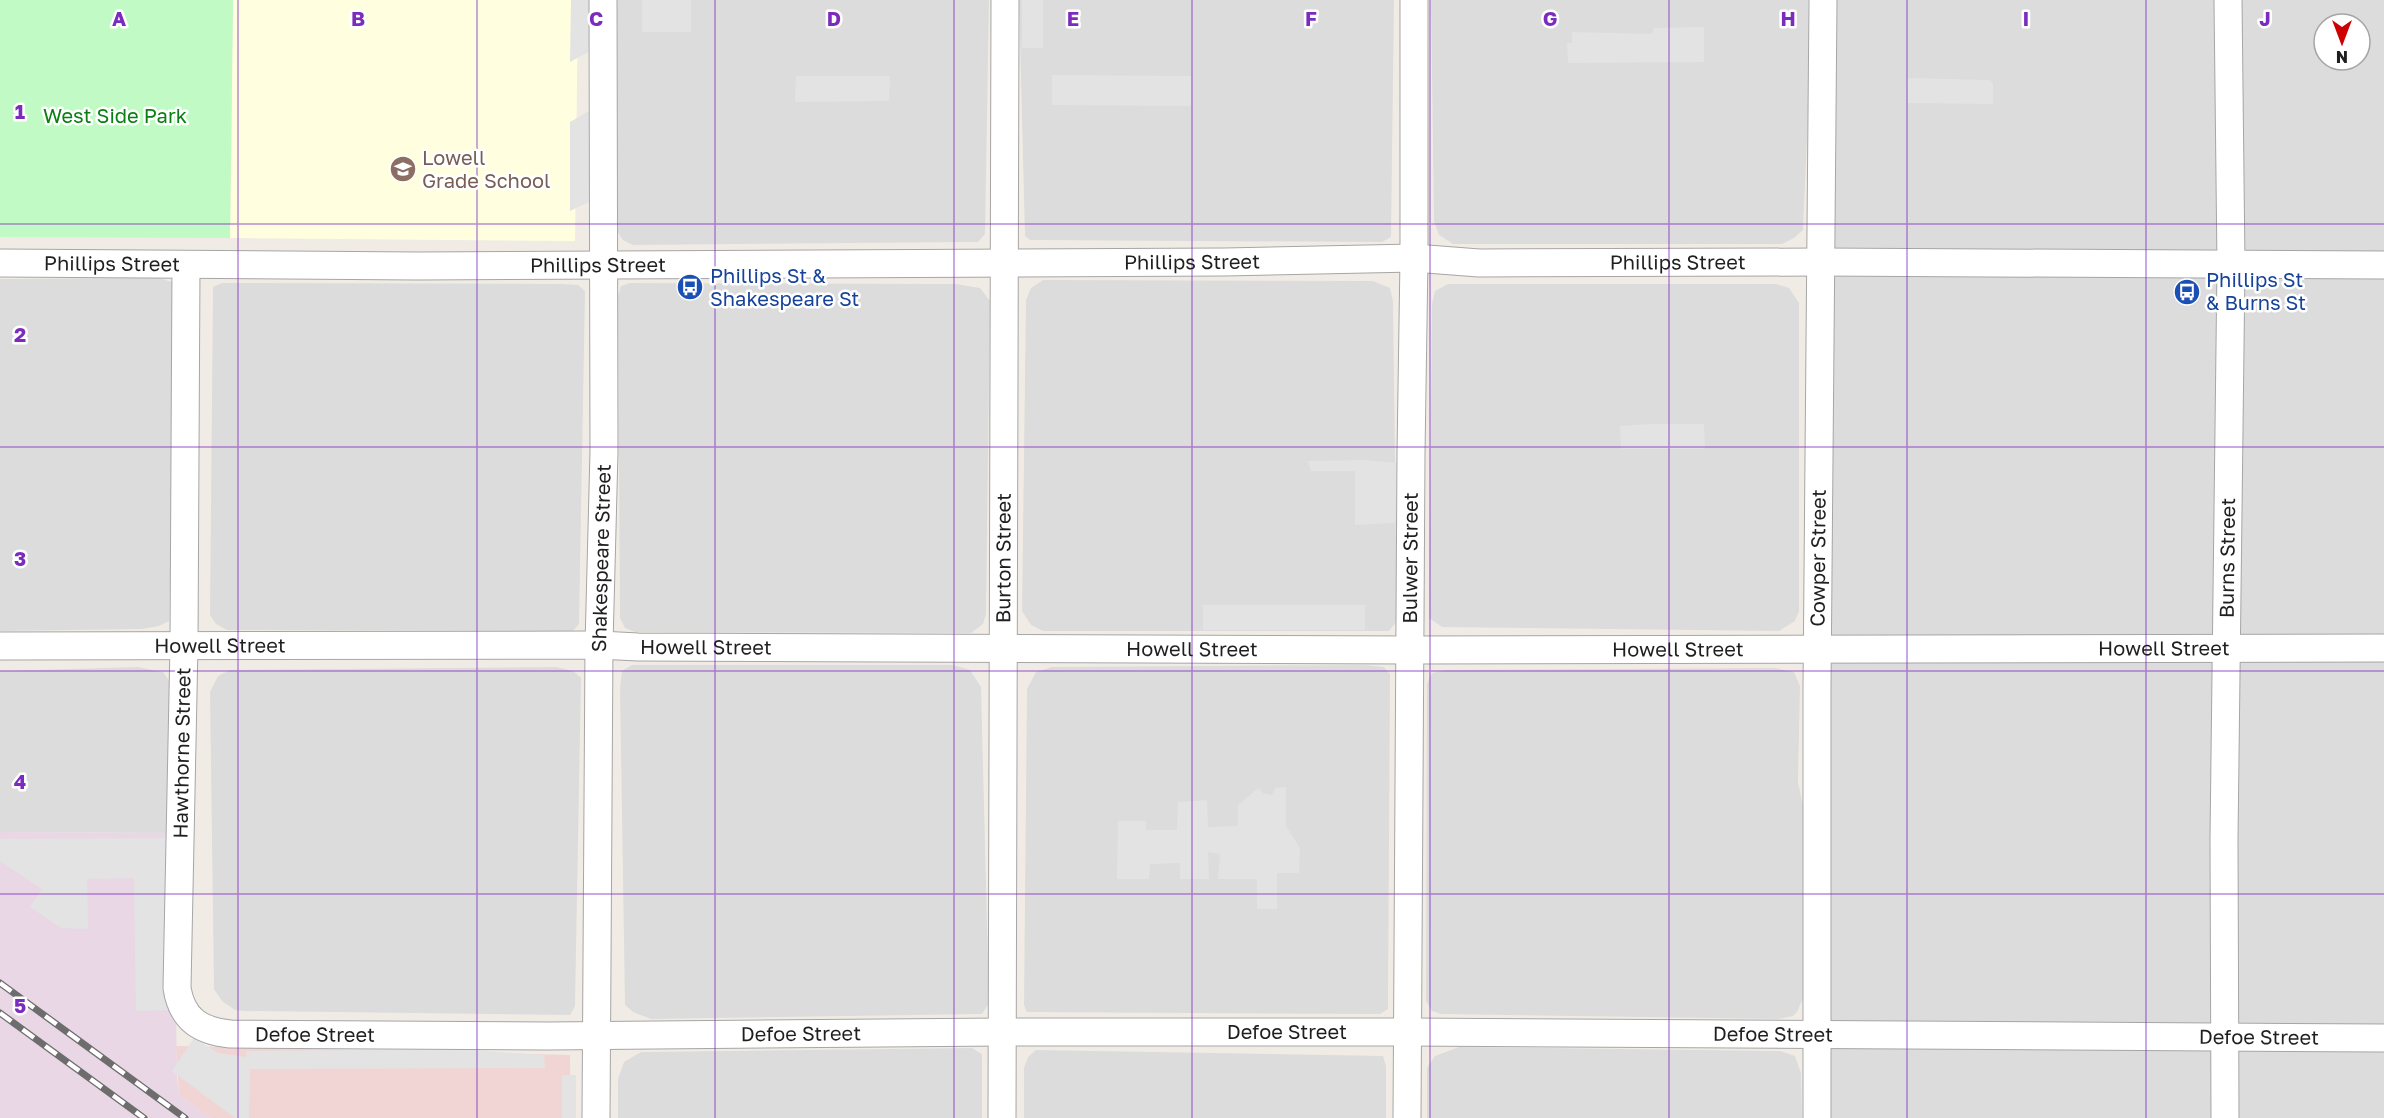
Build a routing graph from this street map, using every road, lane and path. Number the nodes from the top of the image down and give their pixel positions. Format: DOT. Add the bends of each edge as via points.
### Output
graph roads {
  1 [pos="603,0"];
  2 [pos="1005,0"];
  3 [pos="1414,0"];
  4 [pos="1823,0"];
  5 [pos="2228,0"];
  6 [pos="1414,258"];
  7 [pos="1005,262"];
  8 [pos="1821,262"];
  9 [pos="0,263"];
  10 [pos="603,265"];
  11 [pos="2231,265"];
  12 [pos="2384,265"];
  13 [pos="186,266"];
  14 [pos="184,645"];
  15 [pos="599,645"];
  16 [pos="0,646"];
  17 [pos="1002,648"];
  18 [pos="1817,648"];
  19 [pos="2227,648"];
  20 [pos="2384,648"];
  21 [pos="1411,650"];
  22 [pos="193,1020"];
  23 [pos="1002,1032"];
  24 [pos="1408,1032"];
  25 [pos="597,1035"];
  26 [pos="1818,1036"];
  27 [pos="2227,1038"];
  28 [pos="2384,1038"];
  29 [pos="596,1118"];
  30 [pos="1002,1118"];
  31 [pos="1407,1118"];
  32 [pos="1817,1118"];
  33 [pos="2225,1118"];
  1 -- 10 [label="street, Shakespeare Street"];
  2 -- 7 [label="street, Burton Street"];
  3 -- 6 [label="street, Bulwer Street"];
  4 -- 8 [label="street, Cowper Street"];
  5 -- 11 [label="street, Burns Street"];
  6 -- 7 [label="street, Phillips Street"];
  6 -- 8 [label="street, Phillips Street" via="1479,263"];
  6 -- 21 [label="street, Bulwer Street"];
  7 -- 10 [label="street, Phillips Street"];
  7 -- 17 [label="street, Burton Street"];
  8 -- 11 [label="street, Phillips Street"];
  8 -- 18 [label="street, Cowper Street"];
  9 -- 13 [label="street, Phillips Street"];
  10 -- 13 [label="street, Phillips Street"];
  10 -- 15 [label="street, Shakespeare Street"];
  11 -- 12 [label="street, Phillips Street"];
  11 -- 19 [label="street, Burns Street"];
  13 -- 14 [label="street, Hawthorne Street"];
  14 -- 15 [label="street, Howell Street"];
  14 -- 16 [label="street, Howell Street"];
  14 -- 22 [label="street, Hawthorne Street" via="177,988 182,1005"];
  15 -- 17 [label="street, Howell Street"];
  15 -- 25 [label="street, Shakespeare Street"];
  17 -- 21 [label="street, Howell Street"];
  17 -- 23 [label="street, Burton Street"];
  18 -- 19 [label="street, Howell Street"];
  18 -- 21 [label="street, Howell Street"];
  18 -- 26 [label="street, Cowper Street"];
  19 -- 20 [label="street, Howell Street"];
  19 -- 27 [label="street, Burns Street"];
  21 -- 24 [label="street, Bulwer Street"];
  22 -- 25 [label="street, Defoe Street" via="208,1030 230,1034"];
  23 -- 24 [label="street, Defoe Street"];
  23 -- 25 [label="street, Defoe Street"];
  23 -- 30 [label="street, Burton Street"];
  24 -- 26 [label="street, Defoe Street"];
  24 -- 31 [label="street, Bulwer Street"];
  25 -- 29 [label="street, Shakespeare Street"];
  26 -- 27 [label="street, Defoe Street"];
  26 -- 32 [label="street, Cowper Street"];
  27 -- 28 [label="street, Defoe Street"];
  27 -- 33 [label="street, Burns Street"];
}
